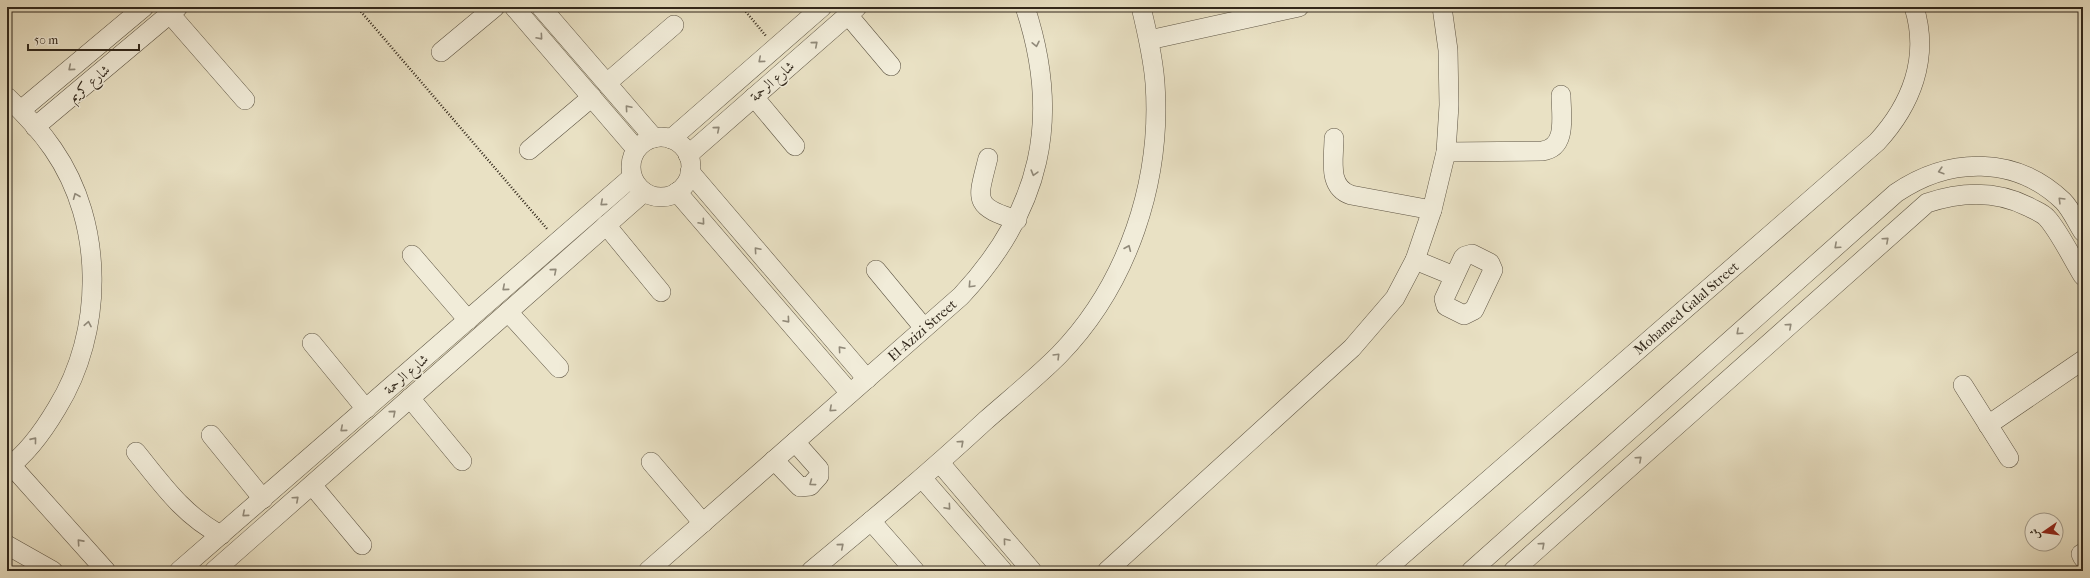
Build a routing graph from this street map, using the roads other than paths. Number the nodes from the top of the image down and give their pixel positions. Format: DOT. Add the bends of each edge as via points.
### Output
graph roads {
  1 [pos="144,7"];
  2 [pos="496,7"];
  3 [pos="514,7"];
  4 [pos="541,7"];
  5 [pos="822,7"];
  6 [pos="1026,7"];
  7 [pos="1140,7"];
  8 [pos="1299,7"];
  9 [pos="1442,7"];
  10 [pos="1914,7"];
  11 [pos="174,11"];
  12 [pos="852,11"];
  13 [pos="674,25"];
  14 [pos="112,34"];
  15 [pos="1149,40"];
  16 [pos="126,51"];
  17 [pos="442,52"];
  18 [pos="891,66"];
  19 [pos="607,83"];
  20 [pos="1561,95"];
  21 [pos="7,97"];
  22 [pos="592,97"];
  23 [pos="754,97"];
  24 [pos="245,100"];
  25 [pos="21,110"];
  26 [pos="35,127"];
  27 [pos="662,138"];
  28 [pos="1334,138"];
  29 [pos="796,146"];
  30 [pos="636,149"];
  31 [pos="529,150"];
  32 [pos="1446,152"];
  33 [pos="988,158"];
  34 [pos="689,164"];
  35 [pos="638,184"];
  36 [pos="677,192"];
  37 [pos="1432,210"];
  38 [pos="1016,220"];
  39 [pos="606,225"];
  40 [pos="2083,232"];
  41 [pos="412,255"];
  42 [pos="1415,260"];
  43 [pos="876,270"];
  44 [pos="1454,276"];
  45 [pos="2083,276"];
  46 [pos="661,292"];
  47 [pos="508,312"];
  48 [pos="468,320"];
  49 [pos="924,328"];
  50 [pos="312,342"];
  51 [pos="2083,360"];
  52 [pos="559,368"];
  53 [pos="867,379"];
  54 [pos="1963,385"];
  55 [pos="850,393"];
  56 [pos="410,398"];
  57 [pos="366,409"];
  58 [pos="1988,425"];
  59 [pos="211,435"];
  60 [pos="795,442"];
  61 [pos="136,452"];
  62 [pos="2009,458"];
  63 [pos="774,460"];
  64 [pos="462,461"];
  65 [pos="651,462"];
  66 [pos="940,463"];
  67 [pos="9,467"];
  68 [pos="922,478"];
  69 [pos="312,485"];
  70 [pos="262,499"];
  71 [pos="871,521"];
  72 [pos="703,523"];
  73 [pos="221,535"];
  74 [pos="7,545"];
  75 [pos="362,545"];
  76 [pos="217,570"];
  77 [pos="53,571"];
  78 [pos="106,571"];
  79 [pos="179,571"];
  80 [pos="648,571"];
  81 [pos="811,571"];
  82 [pos="914,571"];
  83 [pos="1003,571"];
  84 [pos="1032,571"];
  85 [pos="1107,571"];
  86 [pos="1384,571"];
  87 [pos="1471,571"];
  88 [pos="1512,571"];
  1 -- 14 [label="street, شارع كريم"];
  2 -- 17 [label="street"];
  3 -- 22 [label="street, one-way"];
  4 -- 19 [label="street"];
  5 -- 27 [label="street, شارع الرحمة, one-way"];
  6 -- 38 [label="street, El-Azizi Street, one-way" via="1041,66 1043,113 1037,160 1029,191"];
  7 -- 15 [label="street"];
  8 -- 15 [label="street"];
  9 -- 32 [label="street" via="1448,50 1449,105"];
  10 -- 86 [label="street, Mohamed Galal Street" via="1920,38 1914,84 1905,106 1877,142"];
  11 -- 16 [label="street, شارع كريم"];
  11 -- 24 [label="street"];
  12 -- 18 [label="street"];
  23 -- 12 [label="street, شارع الرحمة, one-way"];
  13 -- 19 [label="street"];
  14 -- 16 [label="street"];
  14 -- 25 [label="street, شارع كريم, one-way"];
  66 -- 15 [label="street, one-way" via="1059,354 1086,322 1113,280 1142,209 1152,167 1156,118 1155,82"];
  16 -- 26 [label="street, شارع كريم"];
  27 -- 19 [label="street, one-way"];
  20 -- 32 [label="street" via="1561,134 1553,148 1542,151"];
  21 -- 25 [label="street"];
  22 -- 30 [label="street"];
  22 -- 31 [label="street"];
  23 -- 29 [label="street"];
  34 -- 23 [label="street, شارع الرحمة, one-way"];
  25 -- 26 [label="street"];
  67 -- 26 [label="street, one-way" via="31,445 64,397 76,371 90,315 91,258 86,229 67,175 53,150"];
  27 -- 30 [label="street" via="644,142"];
  27 -- 34 [label="street" via="684,148"];
  28 -- 37 [label="street" via="1334,175 1336,184 1342,192"];
  30 -- 35 [label="street" via="631,168"];
  32 -- 37 [label="street"];
  33 -- 38 [label="street" via="980,195 982,202 994,213"];
  34 -- 36 [label="street" via="687,180"];
  53 -- 34 [label="street, one-way"];
  35 -- 36 [label="street" via="661,197"];
  35 -- 39 [label="street, شارع الرحمة"];
  35 -- 48 [label="street, شارع الرحمة, one-way" via="558,241"];
  36 -- 55 [label="street, one-way"];
  37 -- 42 [label="street"];
  38 -- 49 [label="street, El-Azizi Street, one-way" via="982,273 961,296"];
  39 -- 46 [label="street"];
  47 -- 39 [label="street, شارع الرحمة, one-way"];
  40 -- 87 [label="street, one-way" via="2059,198 2040,184 2012,171 1982,166 1952,168 1930,174 1909,184"];
  41 -- 48 [label="street"];
  42 -- 44 [label="street"];
  42 -- 85 [label="street" via="1395,298 1352,348"];
  43 -- 49 [label="street"];
  88 -- 45 [label="street, one-way" via="1927,203 1953,196 1980,194 2022,204 2047,218"];
  47 -- 52 [label="street"];
  47 -- 56 [label="street, شارع الرحمة"];
  48 -- 57 [label="street, شارع الرحمة"];
  49 -- 53 [label="street, El-Azizi Street"];
  50 -- 57 [label="street"];
  51 -- 58 [label="street"];
  53 -- 55 [label="street, El-Azizi Street"];
  54 -- 58 [label="street"];
  55 -- 60 [label="street, El-Azizi Street, one-way"];
  56 -- 64 [label="street"];
  69 -- 56 [label="street, شارع الرحمة, one-way"];
  57 -- 70 [label="street, شارع الرحمة, one-way"];
  58 -- 62 [label="street"];
  59 -- 70 [label="street"];
  60 -- 63 [label="street, El-Azizi Street"];
  60 -- 63 [label="street, one-way" via="819,469 819,476 810,486 800,486"];
  61 -- 73 [label="street" via="182,508 207,528"];
  63 -- 72 [label="street, El-Azizi Street"];
  65 -- 72 [label="street"];
  66 -- 68 [label="street"];
  84 -- 66 [label="street, one-way"];
  78 -- 67 [label="street, one-way"];
  68 -- 71 [label="street"];
  68 -- 83 [label="street, one-way"];
  69 -- 75 [label="street"];
  76 -- 69 [label="street, شارع الرحمة, one-way"];
  70 -- 73 [label="street, شارع الرحمة, one-way"];
  81 -- 71 [label="street, one-way"];
  71 -- 82 [label="street"];
  72 -- 80 [label="street, El-Azizi Street"];
  73 -- 79 [label="street, شارع الرحمة"];
  74 -- 77 [label="street"];
}
